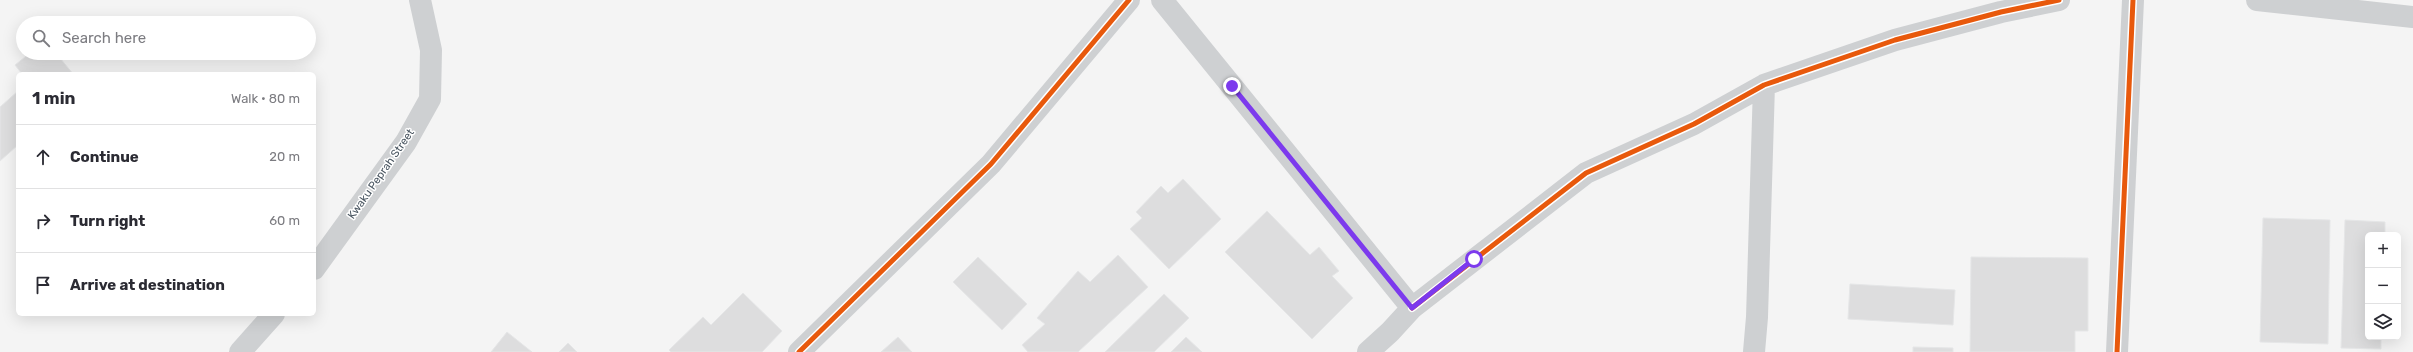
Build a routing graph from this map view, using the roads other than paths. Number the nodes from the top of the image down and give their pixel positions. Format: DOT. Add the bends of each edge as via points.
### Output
graph roads {
  1 [pos="420,0"];
  2 [pos="1129,0"];
  3 [pos="1162,0"];
  4 [pos="2058,0"];
  5 [pos="2133,0"];
  6 [pos="2257,0"];
  7 [pos="2413,17"];
  8 [pos="1764,85"];
  9 [pos="316,266"];
  10 [pos="1412,308"];
  11 [pos="272,316"];
  12 [pos="1391,342"];
  13 [pos="240,352"];
  14 [pos="799,352"];
  15 [pos="1368,352"];
  16 [pos="1754,352"];
  17 [pos="2116,352"];
  1 -- 9 [label="street, Kwaku Peprah Street" via="431,50 430,99 406,142"];
  2 -- 14 [label="street" via="991,164"];
  3 -- 10 [label="street"];
  4 -- 8 [label="street" via="1895,40"];
  5 -- 17 [label="street"];
  6 -- 7 [label="street"];
  8 -- 10 [label="street" via="1694,124 1586,173"];
  8 -- 16 [label="street"];
  10 -- 12 [label="street"];
  11 -- 13 [label="street"];
  12 -- 15 [label="street"];
}
